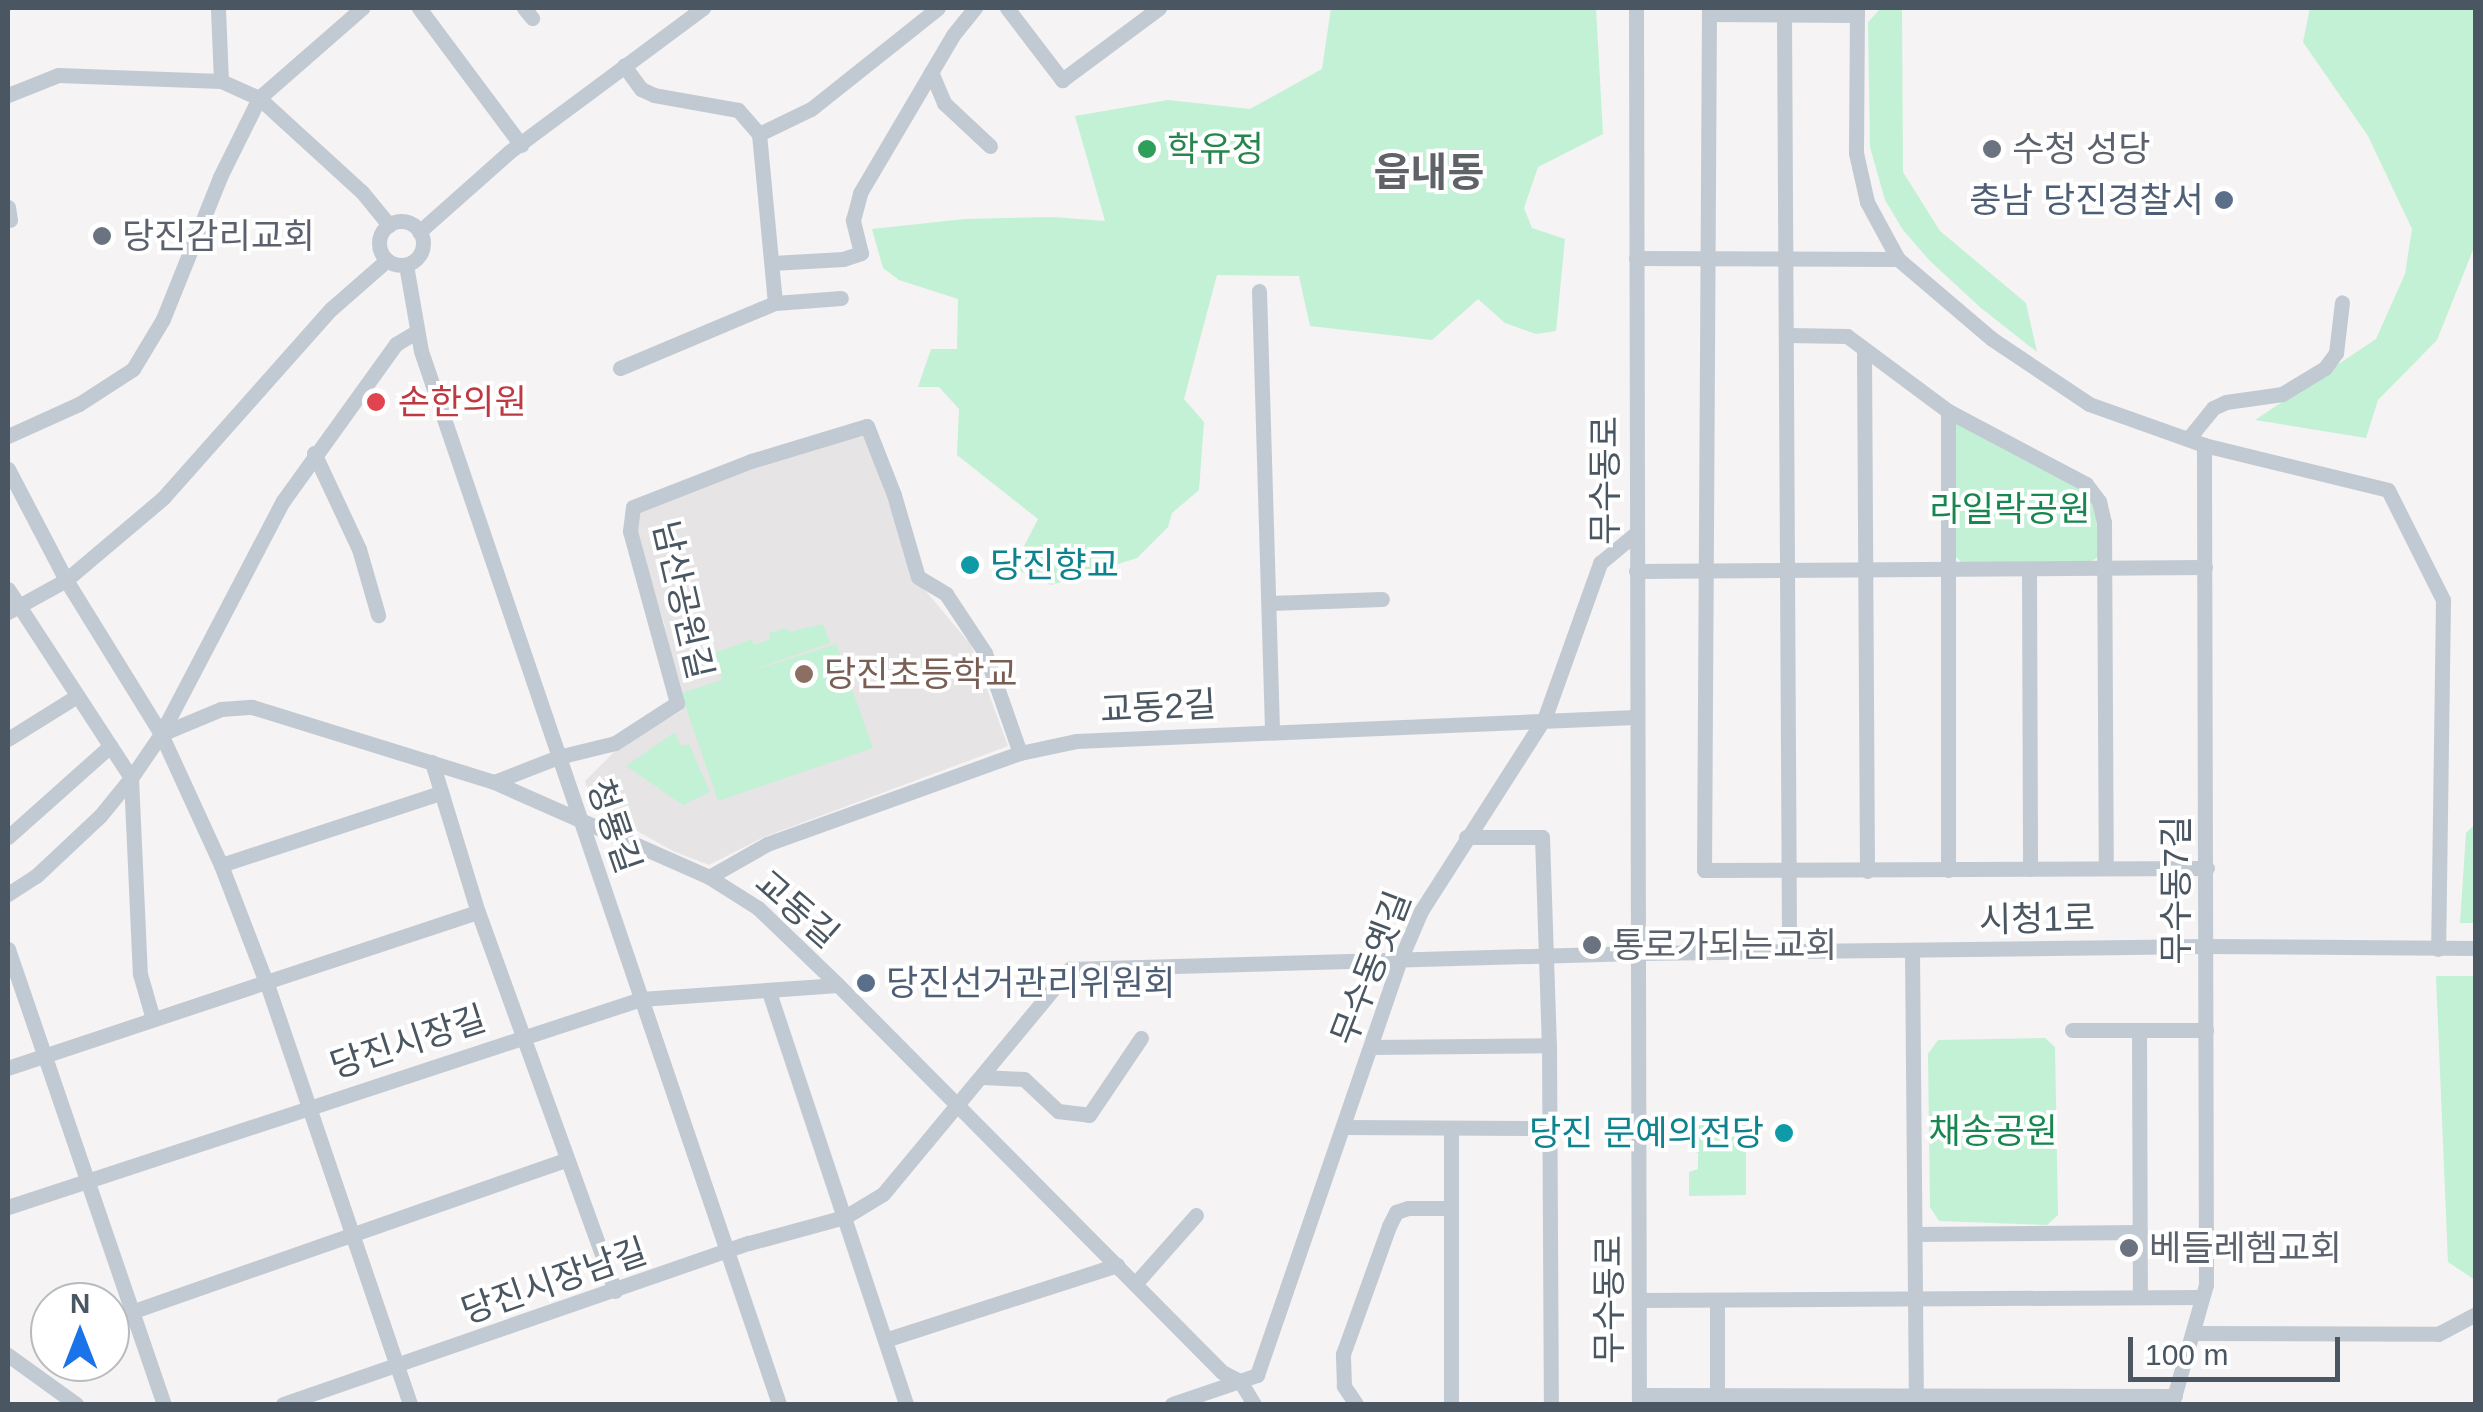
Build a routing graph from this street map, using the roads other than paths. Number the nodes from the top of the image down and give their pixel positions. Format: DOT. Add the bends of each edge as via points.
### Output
graph roads {
  1 [pos="218,8"];
  2 [pos="362,8"];
  3 [pos="419,8"];
  4 [pos="704,8"];
  5 [pos="938,8"];
  6 [pos="975,8"];
  7 [pos="1008,8"];
  8 [pos="1159,8"];
  9 [pos="1636,8"];
  10 [pos="1709,11"];
  11 [pos="1857,11"];
  12 [pos="1784,15"];
  13 [pos="624,66"];
  14 [pos="931,72"];
  15 [pos="221,81"];
  16 [pos="259,98"];
  17 [pos="8,99"];
  18 [pos="758,134"];
  19 [pos="521,145"];
  20 [pos="990,146"];
  21 [pos="389,225"];
  22 [pos="420,232"];
  23 [pos="1636,258"];
  24 [pos="1898,259"];
  25 [pos="386,260"];
  26 [pos="1710,260"];
  27 [pos="1786,260"];
  28 [pos="772,263"];
  29 [pos="406,265"];
  30 [pos="1259,291"];
  31 [pos="841,298"];
  32 [pos="2342,302"];
  33 [pos="775,303"];
  34 [pos="416,332"];
  35 [pos="1787,334"];
  36 [pos="1864,351"];
  37 [pos="620,368"];
  38 [pos="1948,412"];
  39 [pos="8,436"];
  40 [pos="2188,439"];
  41 [pos="2204,445"];
  42 [pos="314,453"];
  43 [pos="8,469"];
  44 [pos="1635,534"];
  45 [pos="2205,567"];
  46 [pos="2104,568"];
  47 [pos="2029,569"];
  48 [pos="1947,571"];
  49 [pos="1636,572"];
  50 [pos="1785,572"];
  51 [pos="1866,572"];
  52 [pos="1705,573"];
  53 [pos="66,580"];
  54 [pos="8,588"];
  55 [pos="1382,599"];
  56 [pos="1270,603"];
  57 [pos="13,609"];
  58 [pos="378,615"];
  59 [pos="77,696"];
  60 [pos="1545,717"];
  61 [pos="1634,717"];
  62 [pos="1272,732"];
  63 [pos="161,734"];
  64 [pos="8,739"];
  65 [pos="110,746"];
  66 [pos="1020,753"];
  67 [pos="558,758"];
  68 [pos="432,762"];
  69 [pos="131,778"];
  70 [pos="494,782"];
  71 [pos="440,793"];
  72 [pos="580,817"];
  73 [pos="8,836"];
  74 [pos="1466,837"];
  75 [pos="221,866"];
  76 [pos="2106,868"];
  77 [pos="2206,868"];
  78 [pos="1948,870"];
  79 [pos="2030,870"];
  80 [pos="1789,871"];
  81 [pos="1867,871"];
  82 [pos="709,877"];
  83 [pos="8,894"];
  84 [pos="478,912"];
  85 [pos="2207,946"];
  86 [pos="2438,948"];
  87 [pos="2476,948"];
  88 [pos="8,949"];
  89 [pos="1912,951"];
  90 [pos="1790,952"];
  91 [pos="1637,953"];
  92 [pos="1546,956"];
  93 [pos="1400,960"];
  94 [pos="266,982"];
  95 [pos="838,985"];
  96 [pos="768,992"];
  97 [pos="641,999"];
  98 [pos="153,1019"];
  99 [pos="2072,1030"];
  100 [pos="2139,1030"];
  101 [pos="2206,1030"];
  102 [pos="522,1036"];
  103 [pos="1142,1038"];
  104 [pos="1549,1046"];
  105 [pos="1372,1047"];
  106 [pos="41,1058"];
  107 [pos="8,1068"];
  108 [pos="982,1077"];
  109 [pos="956,1104"];
  110 [pos="310,1106"];
  111 [pos="1343,1127"];
  112 [pos="1549,1128"];
  113 [pos="1451,1130"];
  114 [pos="567,1159"];
  115 [pos="86,1184"];
  116 [pos="8,1207"];
  117 [pos="1449,1208"];
  118 [pos="1196,1214"];
  119 [pos="844,1217"];
  120 [pos="2140,1232"];
  121 [pos="352,1233"];
  122 [pos="1915,1234"];
  123 [pos="727,1252"];
  124 [pos="1116,1265"];
  125 [pos="120,1282"];
  126 [pos="1135,1284"];
  127 [pos="615,1291"];
  128 [pos="2140,1296"];
  129 [pos="2202,1297"];
  130 [pos="1638,1300"];
  131 [pos="1717,1300"];
  132 [pos="1916,1300"];
  133 [pos="130,1312"];
  134 [pos="2476,1314"];
  135 [pos="2193,1332"];
  136 [pos="885,1340"];
  137 [pos="8,1356"];
  138 [pos="398,1367"];
  139 [pos="1240,1381"];
  140 [pos="1640,1400"];
  141 [pos="1717,1400"];
  142 [pos="1916,1400"];
  143 [pos="2174,1400"];
  144 [pos="76,1404"];
  145 [pos="164,1404"];
  146 [pos="284,1404"];
  147 [pos="410,1404"];
  148 [pos="778,1404"];
  149 [pos="906,1404"];
  150 [pos="1172,1404"];
  151 [pos="1254,1404"];
  152 [pos="1356,1404"];
  153 [pos="1451,1404"];
  154 [pos="1551,1404"];
  1 -- 15 [label="street"];
  2 -- 16 [label="street"];
  3 -- 19 [label="street"];
  4 -- 13 [label="street"];
  5 -- 18 [label="street" via="811,109"];
  6 -- 14 [label="street"];
  7 -- 8 [label="street" via="1062,80"];
  9 -- 23 [label="street, 무수동로"];
  10 -- 12 [label="street"];
  10 -- 26 [label="street"];
  11 -- 12 [label="street"];
  11 -- 24 [label="street" via="1856,152 1867,202"];
  12 -- 27 [label="street"];
  13 -- 18 [label="street" via="641,89 738,110"];
  13 -- 19 [label="street"];
  14 -- 20 [label="street" via="944,103"];
  14 -- 28 [label="street" via="860,193 853,220 861,253"];
  15 -- 16 [label="street"];
  15 -- 17 [label="street" via="58,75"];
  16 -- 21 [label="street"];
  16 -- 39 [label="street" via="162,320 133,369 79,404"];
  18 -- 28 [label="street"];
  19 -- 22 [label="street"];
  21 -- 22 [label="street" via="409,223"];
  21 -- 25 [label="street" via="378,242"];
  22 -- 29 [label="street" via="421,252"];
  23 -- 26 [label="street"];
  23 -- 44 [label="street, 무수동로"];
  24 -- 27 [label="street"];
  24 -- 40 [label="street" via="1992,338 2089,404"];
  25 -- 29 [label="street"];
  25 -- 53 [label="street" via="331,309 163,498"];
  26 -- 27 [label="street"];
  26 -- 52 [label="street"];
  27 -- 35 [label="street"];
  28 -- 33 [label="street"];
  29 -- 34 [label="street, 청룡길"];
  30 -- 56 [label="street"];
  31 -- 33 [label="street"];
  32 -- 40 [label="street" via="2336,353 2324,368 2282,394 2213,408"];
  33 -- 37 [label="street"];
  34 -- 42 [label="street" via="396,344"];
  34 -- 67 [label="street, 청룡길"];
  35 -- 36 [label="street" via="1847,336"];
  35 -- 50 [label="street"];
  36 -- 38 [label="street"];
  36 -- 51 [label="street"];
  38 -- 46 [label="street" via="2086,484 2102,510"];
  38 -- 48 [label="street"];
  40 -- 41 [label="street"];
  41 -- 45 [label="street, 무수동7길"];
  41 -- 86 [label="street" via="2388,490 2443,600"];
  42 -- 58 [label="street" via="360,548"];
  42 -- 63 [label="street"];
  43 -- 53 [label="street"];
  44 -- 49 [label="street, 무수동로"];
  44 -- 60 [label="street, 무수동옛길" via="1600,563"];
  45 -- 46 [label="street"];
  45 -- 77 [label="street, 무수동7길"];
  46 -- 47 [label="street"];
  46 -- 76 [label="street"];
  47 -- 48 [label="street"];
  47 -- 79 [label="street"];
  48 -- 51 [label="street"];
  48 -- 78 [label="street"];
  49 -- 52 [label="street"];
  49 -- 61 [label="street, 무수동로"];
  50 -- 51 [label="street"];
  50 -- 52 [label="street"];
  50 -- 80 [label="street"];
  51 -- 81 [label="street"];
  52 -- 80 [label="street" via="1704,870"];
  53 -- 57 [label="street"];
  53 -- 63 [label="street"];
  54 -- 57 [label="street"];
  55 -- 56 [label="street"];
  56 -- 62 [label="street"];
  57 -- 59 [label="street"];
  59 -- 64 [label="street"];
  59 -- 65 [label="street"];
  60 -- 61 [label="street, 교동2길"];
  60 -- 62 [label="street, 교동2길"];
  60 -- 74 [label="street, 무수동옛길"];
  61 -- 91 [label="street, 무수동로"];
  62 -- 66 [label="street, 교동2길" via="1076,741"];
  63 -- 68 [label="street, 교동길" via="221,709 252,708"];
  63 -- 69 [label="street"];
  63 -- 75 [label="street"];
  65 -- 69 [label="street"];
  65 -- 73 [label="street"];
  66 -- 67 [label="street, 남산공원길" via="985,654 946,594 918,577 867,426 634,507 630,531 677,703 615,742"];
  66 -- 82 [label="street, 교동2길" via="768,844"];
  67 -- 70 [label="street"];
  67 -- 72 [label="street, 청룡길"];
  68 -- 70 [label="street, 교동길"];
  68 -- 71 [label="street"];
  69 -- 83 [label="street" via="100,816"];
  69 -- 98 [label="street" via="140,974"];
  70 -- 72 [label="street, 교동길"];
  71 -- 75 [label="street"];
  71 -- 84 [label="street"];
  72 -- 82 [label="street, 교동길"];
  72 -- 97 [label="street, 청룡길"];
  74 -- 92 [label="street" via="1542,837"];
  74 -- 93 [label="street, 무수동옛길"];
  75 -- 94 [label="street"];
  76 -- 77 [label="street"];
  76 -- 79 [label="street"];
  77 -- 85 [label="street, 무수동7길"];
  78 -- 79 [label="street"];
  78 -- 81 [label="street"];
  80 -- 81 [label="street"];
  80 -- 90 [label="street"];
  82 -- 95 [label="street, 교동길" via="758,908"];
  84 -- 94 [label="street"];
  84 -- 102 [label="street"];
  85 -- 86 [label="street, 시청1로"];
  85 -- 89 [label="street, 시청1로"];
  85 -- 101 [label="street, 무수동7길"];
  86 -- 87 [label="street, 시청1로"];
  88 -- 106 [label="street"];
  89 -- 90 [label="street, 시청1로"];
  89 -- 122 [label="street"];
  90 -- 91 [label="street, 시청1로"];
  91 -- 92 [label="street"];
  91 -- 130 [label="street, 무수동로"];
  92 -- 93 [label="street"];
  92 -- 104 [label="street"];
  93 -- 105 [label="street, 무수동옛길"];
  93 -- 108 [label="street, 당진시장남길" via="1070,969"];
  94 -- 98 [label="street"];
  94 -- 110 [label="street"];
  95 -- 96 [label="street, 당진시장길"];
  95 -- 109 [label="street, 교동길"];
  96 -- 97 [label="street, 당진시장길"];
  96 -- 119 [label="street"];
  97 -- 102 [label="street, 당진시장길"];
  97 -- 123 [label="street, 청룡길"];
  98 -- 106 [label="street"];
  99 -- 100 [label="street"];
  100 -- 101 [label="street"];
  100 -- 120 [label="street"];
  101 -- 129 [label="street, 무수동7길"];
  102 -- 110 [label="street, 당진시장길"];
  102 -- 114 [label="street"];
  103 -- 108 [label="street" via="1089,1115 1058,1111 1024,1079"];
  104 -- 105 [label="street"];
  104 -- 112 [label="street"];
  105 -- 111 [label="street, 무수동옛길"];
  106 -- 107 [label="street"];
  106 -- 115 [label="street"];
  108 -- 109 [label="street, 당진시장남길"];
  109 -- 119 [label="street, 당진시장남길" via="883,1194"];
  109 -- 124 [label="street, 교동길"];
  110 -- 115 [label="street, 당진시장길"];
  110 -- 121 [label="street"];
  111 -- 113 [label="street"];
  111 -- 139 [label="street, 무수동옛길" via="1257,1375"];
  112 -- 113 [label="street"];
  112 -- 154 [label="street"];
  113 -- 117 [label="street"];
  114 -- 121 [label="street"];
  114 -- 127 [label="street"];
  115 -- 116 [label="street, 당진시장길"];
  115 -- 125 [label="street"];
  117 -- 152 [label="street" via="1408,1208 1396,1212 1389,1226 1343,1354 1344,1386"];
  117 -- 153 [label="street"];
  118 -- 126 [label="street"];
  119 -- 123 [label="street, 당진시장남길"];
  119 -- 136 [label="street"];
  120 -- 122 [label="street"];
  120 -- 128 [label="street"];
  121 -- 133 [label="street"];
  121 -- 138 [label="street"];
  122 -- 132 [label="street"];
  123 -- 127 [label="street, 당진시장남길"];
  123 -- 148 [label="street, 청룡길"];
  124 -- 126 [label="street, 교동길"];
  124 -- 136 [label="street"];
  126 -- 139 [label="street, 교동길" via="1222,1372"];
  127 -- 138 [label="street, 당진시장남길"];
  128 -- 129 [label="street"];
  128 -- 132 [label="street"];
  129 -- 135 [label="street, 무수동7길"];
  130 -- 131 [label="street"];
  130 -- 140 [label="street, 무수동로"];
  131 -- 132 [label="street"];
  131 -- 141 [label="street"];
  132 -- 142 [label="street"];
  133 -- 145 [label="street"];
  134 -- 135 [label="street" via="2438,1334"];
  135 -- 143 [label="street, 무수동7길"];
  136 -- 149 [label="street"];
  137 -- 144 [label="street"];
  138 -- 146 [label="street, 당진시장남길"];
  138 -- 147 [label="street"];
  139 -- 150 [label="street"];
  139 -- 151 [label="street, 교동길"];
  140 -- 141 [label="street"];
  141 -- 142 [label="street"];
  142 -- 143 [label="street"];
}
